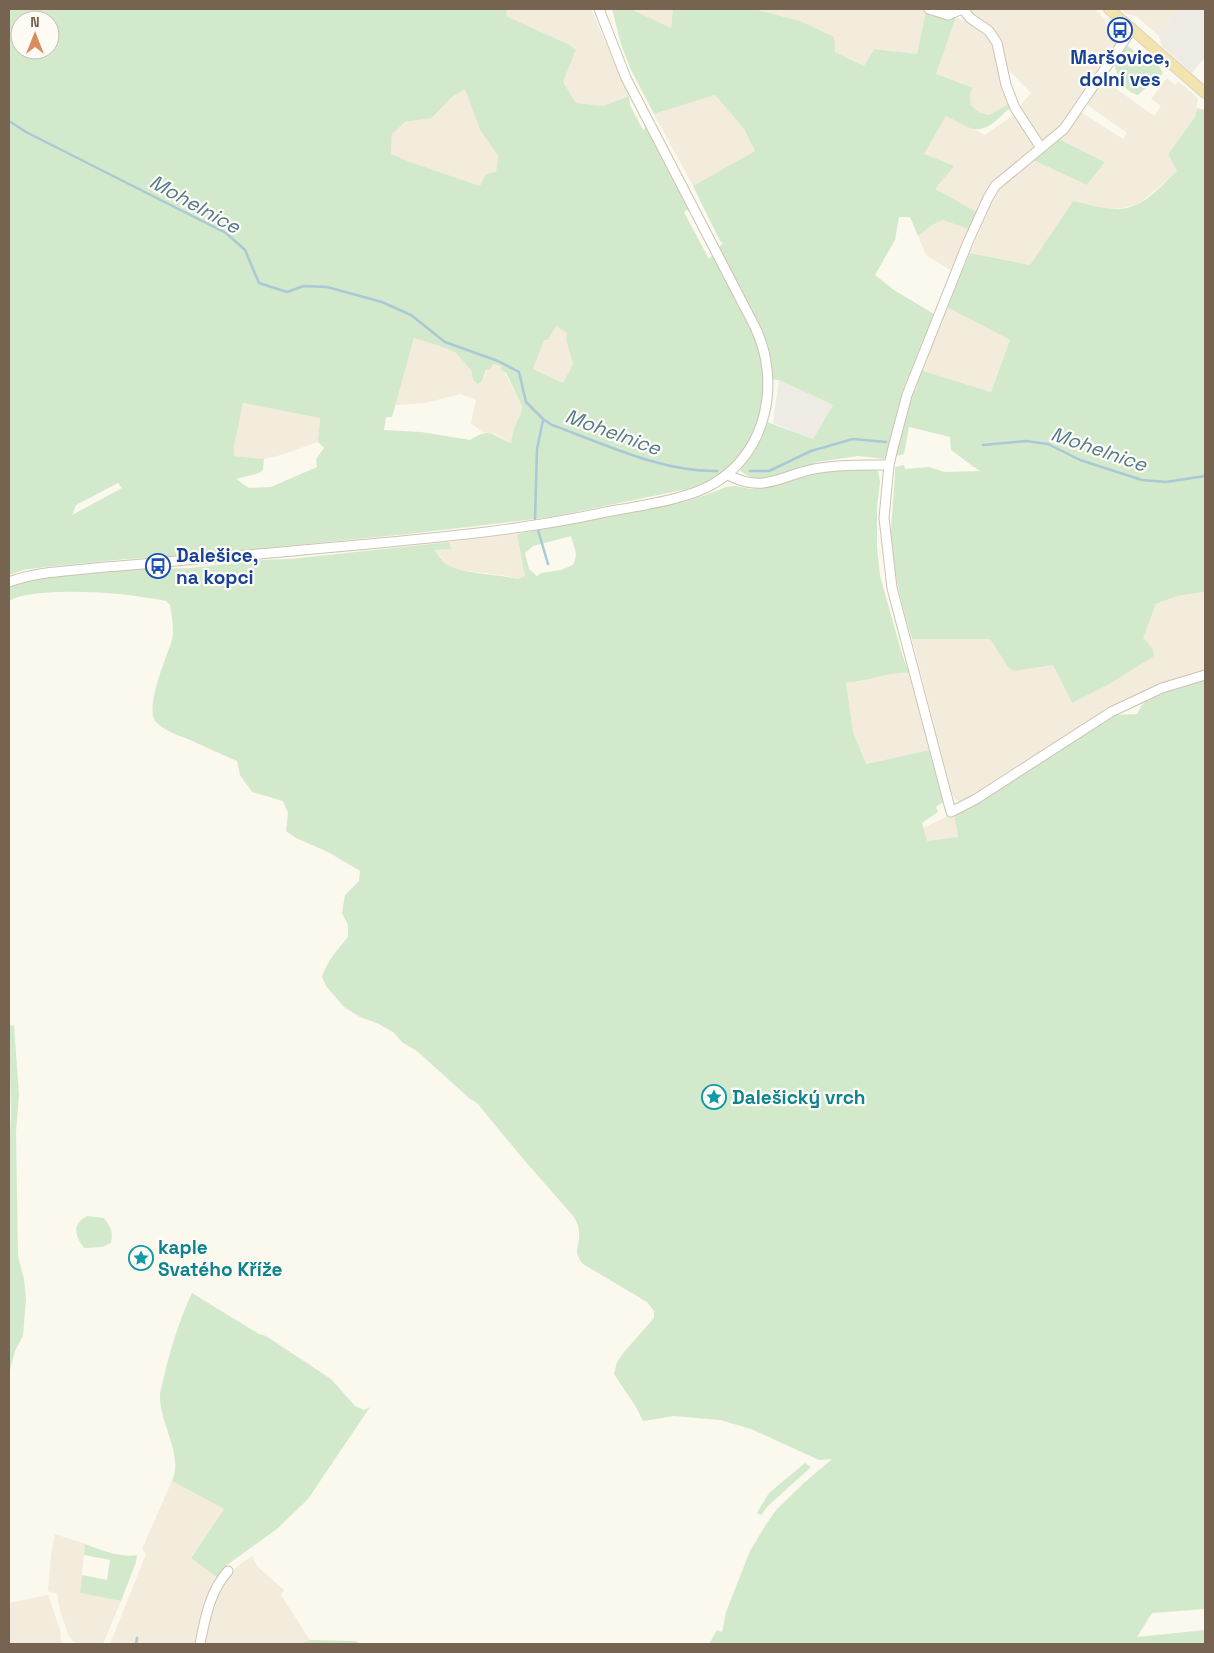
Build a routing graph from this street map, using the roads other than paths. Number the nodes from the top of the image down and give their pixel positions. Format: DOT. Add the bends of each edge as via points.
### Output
graph roads {
  1 [pos="599,9"];
  2 [pos="929,9"];
  3 [pos="962,9"];
  4 [pos="1109,9"];
  5 [pos="1132,29"];
  6 [pos="1205,93"];
  7 [pos="1040,148"];
  8 [pos="889,465"];
  9 [pos="728,475"];
  10 [pos="9,582"];
  11 [pos="1205,675"];
  12 [pos="228,1571"];
  13 [pos="200,1644"];
  1 -- 9 [label="street" via="626,78 765,351 768,384 763,422 747,452"];
  2 -- 3 [label="street" via="948,15"];
  3 -- 7 [label="street" via="989,31 996,43 1015,108"];
  4 -- 5 [label="main road"];
  5 -- 6 [label="main road"];
  5 -- 7 [label="street" via="1064,129"];
  7 -- 8 [label="street" via="995,186 988,198 907,395"];
  8 -- 9 [label="street" via="850,464 818,468 766,483 740,481"];
  8 -- 11 [label="street" via="884,518 892,588 951,812 976,800 1111,712 1162,688"];
  9 -- 10 [label="street" via="711,486 676,497 518,528 123,565 42,574"];
  12 -- 13 [label="street" via="213,1593"];
}
